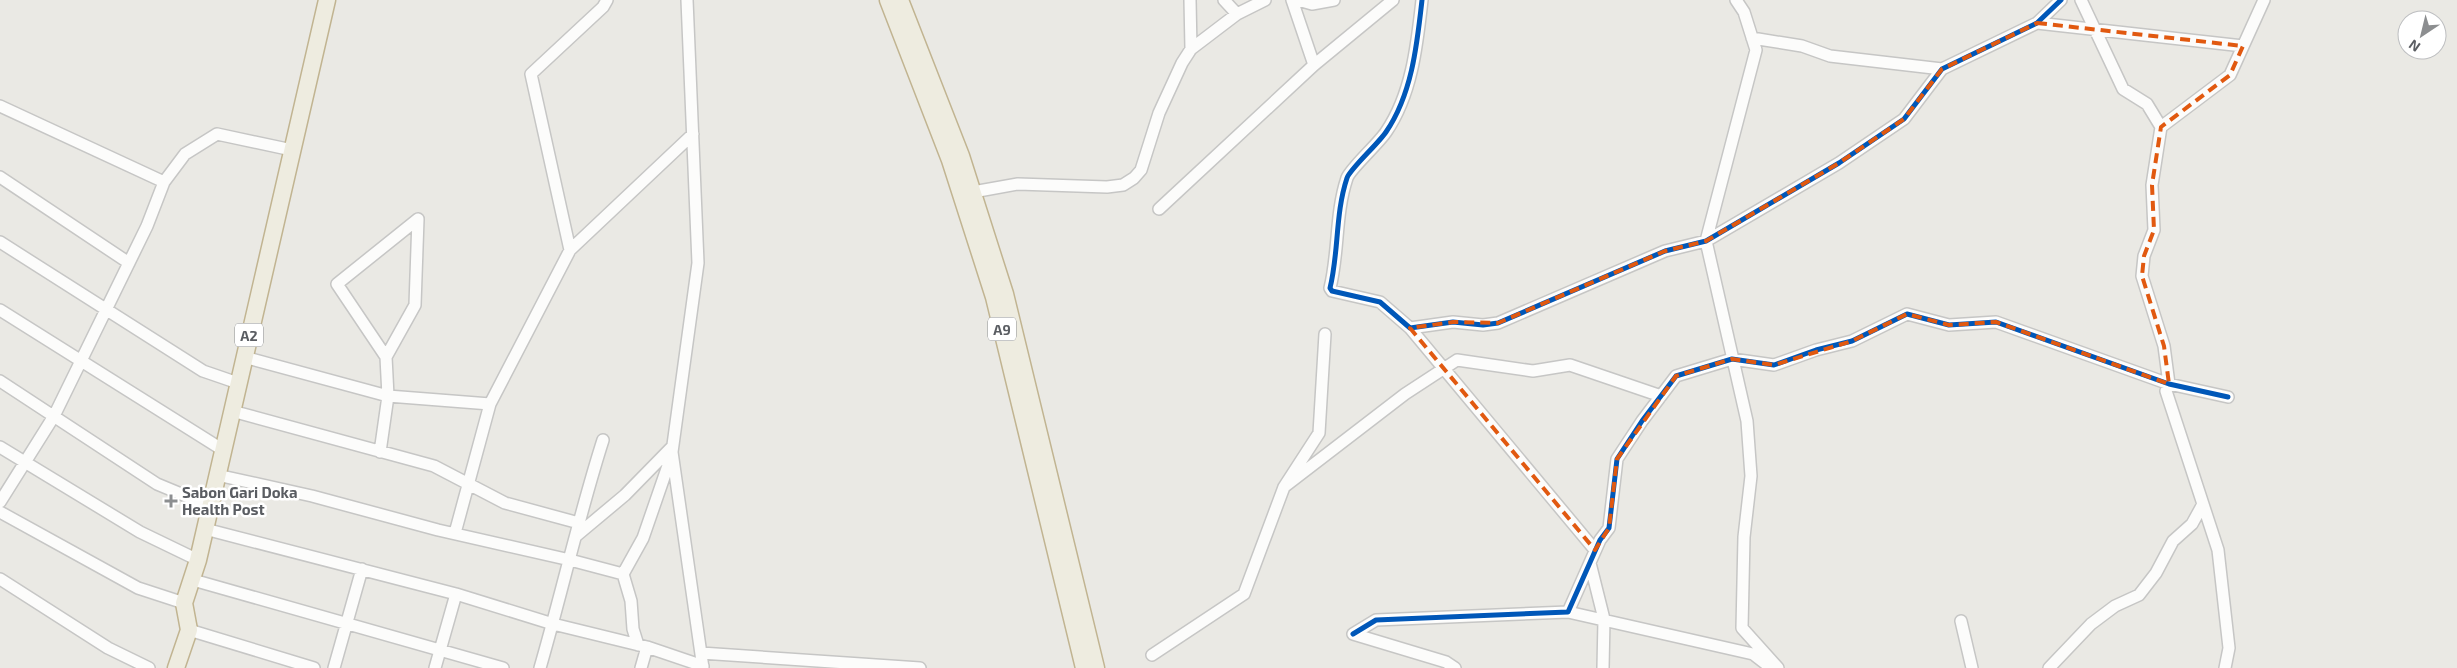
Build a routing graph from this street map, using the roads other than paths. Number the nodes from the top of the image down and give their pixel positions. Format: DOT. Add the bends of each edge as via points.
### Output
graph roads {
  1 [pos="328,0"];
  2 [pos="607,0"];
  3 [pos="688,0"];
  4 [pos="888,0"];
  5 [pos="900,0"];
  6 [pos="1190,0"];
  7 [pos="1224,0"];
  8 [pos="1265,0"];
  9 [pos="1292,0"];
  10 [pos="1298,0"];
  11 [pos="1334,0"];
  12 [pos="1393,0"];
  13 [pos="1422,0"];
  14 [pos="1736,0"];
  15 [pos="2061,0"];
  16 [pos="2081,0"];
  17 [pos="2265,0"];
  18 [pos="1237,14"];
  19 [pos="2037,23"];
  20 [pos="2096,30"];
  21 [pos="1752,38"];
  22 [pos="2243,46"];
  23 [pos="1191,49"];
  24 [pos="1314,65"];
  25 [pos="1942,69"];
  26 [pos="0,106"];
  27 [pos="2161,127"];
  28 [pos="693,134"];
  29 [pos="292,150"];
  30 [pos="0,177"];
  31 [pos="164,182"];
  32 [pos="973,192"];
  33 [pos="1158,209"];
  34 [pos="1706,241"];
  35 [pos="0,242"];
  36 [pos="570,250"];
  37 [pos="129,263"];
  38 [pos="0,310"];
  39 [pos="106,310"];
  40 [pos="1410,328"];
  41 [pos="1325,334"];
  42 [pos="386,357"];
  43 [pos="244,358"];
  44 [pos="1732,359"];
  45 [pos="81,361"];
  46 [pos="1444,369"];
  47 [pos="0,380"];
  48 [pos="238,384"];
  49 [pos="2169,384"];
  50 [pos="388,396"];
  51 [pos="1661,396"];
  52 [pos="2228,397"];
  53 [pos="490,404"];
  54 [pos="232,411"];
  55 [pos="54,416"];
  56 [pos="602,440"];
  57 [pos="0,447"];
  58 [pos="673,449"];
  59 [pos="223,450"];
  60 [pos="380,452"];
  61 [pos="23,462"];
  62 [pos="217,475"];
  63 [pos="468,484"];
  64 [pos="1284,487"];
  65 [pos="0,502"];
  66 [pos="2203,504"];
  67 [pos="210,506"];
  68 [pos="0,512"];
  69 [pos="579,523"];
  70 [pos="205,529"];
  71 [pos="455,534"];
  72 [pos="576,536"];
  73 [pos="1595,550"];
  74 [pos="198,560"];
  75 [pos="570,560"];
  76 [pos="1590,563"];
  77 [pos="362,569"];
  78 [pos="623,574"];
  79 [pos="0,579"];
  80 [pos="193,580"];
  81 [pos="456,594"];
  82 [pos="184,604"];
  83 [pos="1568,612"];
  84 [pos="1604,620"];
  85 [pos="1961,621"];
  86 [pos="348,623"];
  87 [pos="553,624"];
  88 [pos="189,630"];
  89 [pos="643,646"];
  90 [pos="440,650"];
  91 [pos="701,653"];
  92 [pos="1152,655"];
  93 [pos="703,667"];
  94 [pos="149,668"];
  95 [pos="176,668"];
  96 [pos="314,668"];
  97 [pos="334,668"];
  98 [pos="436,668"];
  99 [pos="503,668"];
  100 [pos="540,668"];
  101 [pos="641,668"];
  102 [pos="920,668"];
  103 [pos="1084,668"];
  104 [pos="1096,668"];
  105 [pos="1455,668"];
  106 [pos="1603,668"];
  107 [pos="1772,668"];
  108 [pos="1778,668"];
  109 [pos="1972,668"];
  110 [pos="2049,668"];
  111 [pos="2225,668"];
  1 -- 29 [label="highway, A2"];
  2 -- 36 [label="street" via="603,8 531,74"];
  3 -- 28 [label="street"];
  4 -- 103 [label="highway, A9" via="950,160 994,297"];
  5 -- 32 [label="highway, A9"];
  6 -- 23 [label="street"];
  7 -- 18 [label="street"];
  8 -- 18 [label="street"];
  9 -- 24 [label="street"];
  10 -- 11 [label="street" via="1312,4"];
  12 -- 24 [label="street"];
  13 -- 40 [label="street" via="1409,82 1402,104 1386,132 1347,176 1339,210 1330,288 1338,293 1380,302"];
  14 -- 21 [label="street" via="1744,12"];
  15 -- 19 [label="street"];
  16 -- 20 [label="street"];
  17 -- 22 [label="street"];
  18 -- 23 [label="street"];
  19 -- 20 [label="street"];
  19 -- 25 [label="street"];
  20 -- 22 [label="street"];
  20 -- 27 [label="street" via="2123,89 2147,104"];
  21 -- 25 [label="street" via="1802,46 1830,56"];
  21 -- 34 [label="street" via="1756,50"];
  22 -- 27 [label="street" via="2230,75"];
  23 -- 32 [label="street" via="1159,113 1141,170 1134,178 1123,185 1107,187 1018,184"];
  24 -- 33 [label="street"];
  25 -- 34 [label="street" via="1904,118 1839,163"];
  26 -- 31 [label="street"];
  27 -- 49 [label="street" via="2152,185 2154,230 2144,256 2142,276 2164,346"];
  28 -- 36 [label="street"];
  28 -- 58 [label="street" via="698,263"];
  29 -- 31 [label="street" via="217,134 185,154"];
  29 -- 43 [label="highway, A2"];
  30 -- 37 [label="street"];
  31 -- 37 [label="street" via="148,226"];
  32 -- 104 [label="highway, A9" via="1005,294"];
  34 -- 40 [label="street" via="1665,251 1498,324 1483,326 1453,322"];
  34 -- 44 [label="street"];
  35 -- 39 [label="street"];
  36 -- 53 [label="street"];
  37 -- 39 [label="street"];
  38 -- 45 [label="street"];
  39 -- 45 [label="street"];
  39 -- 48 [label="street" via="203,371"];
  40 -- 46 [label="street"];
  41 -- 64 [label="street" via="1319,433"];
  42 -- 42 [label="street" via="337,284 418,219 415,305"];
  42 -- 50 [label="street"];
  43 -- 48 [label="highway, A2"];
  43 -- 50 [label="street"];
  44 -- 49 [label="street" via="1774,365 1852,341 1907,314 1949,325 1996,322"];
  44 -- 51 [label="street" via="1676,376"];
  44 -- 108 [label="street" via="1747,422 1751,476 1744,537 1742,628"];
  45 -- 55 [label="street"];
  45 -- 59 [label="street"];
  46 -- 51 [label="street" via="1457,360 1534,371 1570,365"];
  46 -- 64 [label="street" via="1405,394"];
  46 -- 73 [label="street"];
  47 -- 55 [label="street"];
  48 -- 54 [label="highway, A2"];
  49 -- 52 [label="street"];
  49 -- 66 [label="street" via="2166,391"];
  50 -- 53 [label="street"];
  50 -- 60 [label="street"];
  51 -- 73 [label="street" via="1617,459 1609,528"];
  53 -- 63 [label="street"];
  54 -- 59 [label="highway, A2"];
  54 -- 60 [label="street"];
  55 -- 61 [label="street"];
  55 -- 67 [label="street" via="157,484"];
  56 -- 69 [label="street"];
  57 -- 61 [label="street"];
  58 -- 72 [label="street"];
  58 -- 78 [label="street" via="643,538"];
  58 -- 91 [label="street"];
  59 -- 62 [label="highway, A2"];
  60 -- 63 [label="street" via="434,466"];
  61 -- 65 [label="street"];
  61 -- 74 [label="street" via="140,532"];
  62 -- 67 [label="highway, A2"];
  62 -- 71 [label="street"];
  63 -- 69 [label="street" via="505,503"];
  63 -- 71 [label="street"];
  64 -- 92 [label="street" via="1244,594"];
  66 -- 110 [label="street" via="2192,524 2173,541 2156,573 2139,595 2114,606"];
  66 -- 111 [label="street" via="2218,550 2228,648"];
  67 -- 70 [label="highway, A2"];
  68 -- 82 [label="street" via="138,588"];
  69 -- 72 [label="street"];
  70 -- 74 [label="highway, A2"];
  70 -- 77 [label="street"];
  71 -- 75 [label="street"];
  72 -- 75 [label="street"];
  73 -- 76 [label="street"];
  74 -- 80 [label="highway, A2"];
  75 -- 78 [label="street"];
  75 -- 87 [label="street"];
  76 -- 83 [label="street"];
  76 -- 84 [label="street"];
  77 -- 81 [label="street"];
  77 -- 86 [label="street"];
  78 -- 89 [label="street" via="631,601 633,629"];
  79 -- 94 [label="street" via="108,648"];
  80 -- 82 [label="highway, A2"];
  80 -- 86 [label="street"];
  81 -- 87 [label="street"];
  81 -- 90 [label="street"];
  82 -- 88 [label="highway"];
  83 -- 84 [label="street"];
  83 -- 105 [label="street" via="1376,620 1352,634 1446,662"];
  84 -- 106 [label="street"];
  84 -- 107 [label="street" via="1753,654"];
  85 -- 109 [label="street"];
  86 -- 90 [label="street"];
  86 -- 97 [label="street"];
  87 -- 89 [label="street"];
  87 -- 100 [label="street"];
  88 -- 95 [label="highway"];
  88 -- 96 [label="street"];
  89 -- 93 [label="street"];
  89 -- 101 [label="street"];
  90 -- 98 [label="street"];
  90 -- 99 [label="street"];
  91 -- 93 [label="street"];
  91 -- 102 [label="street"];
}
